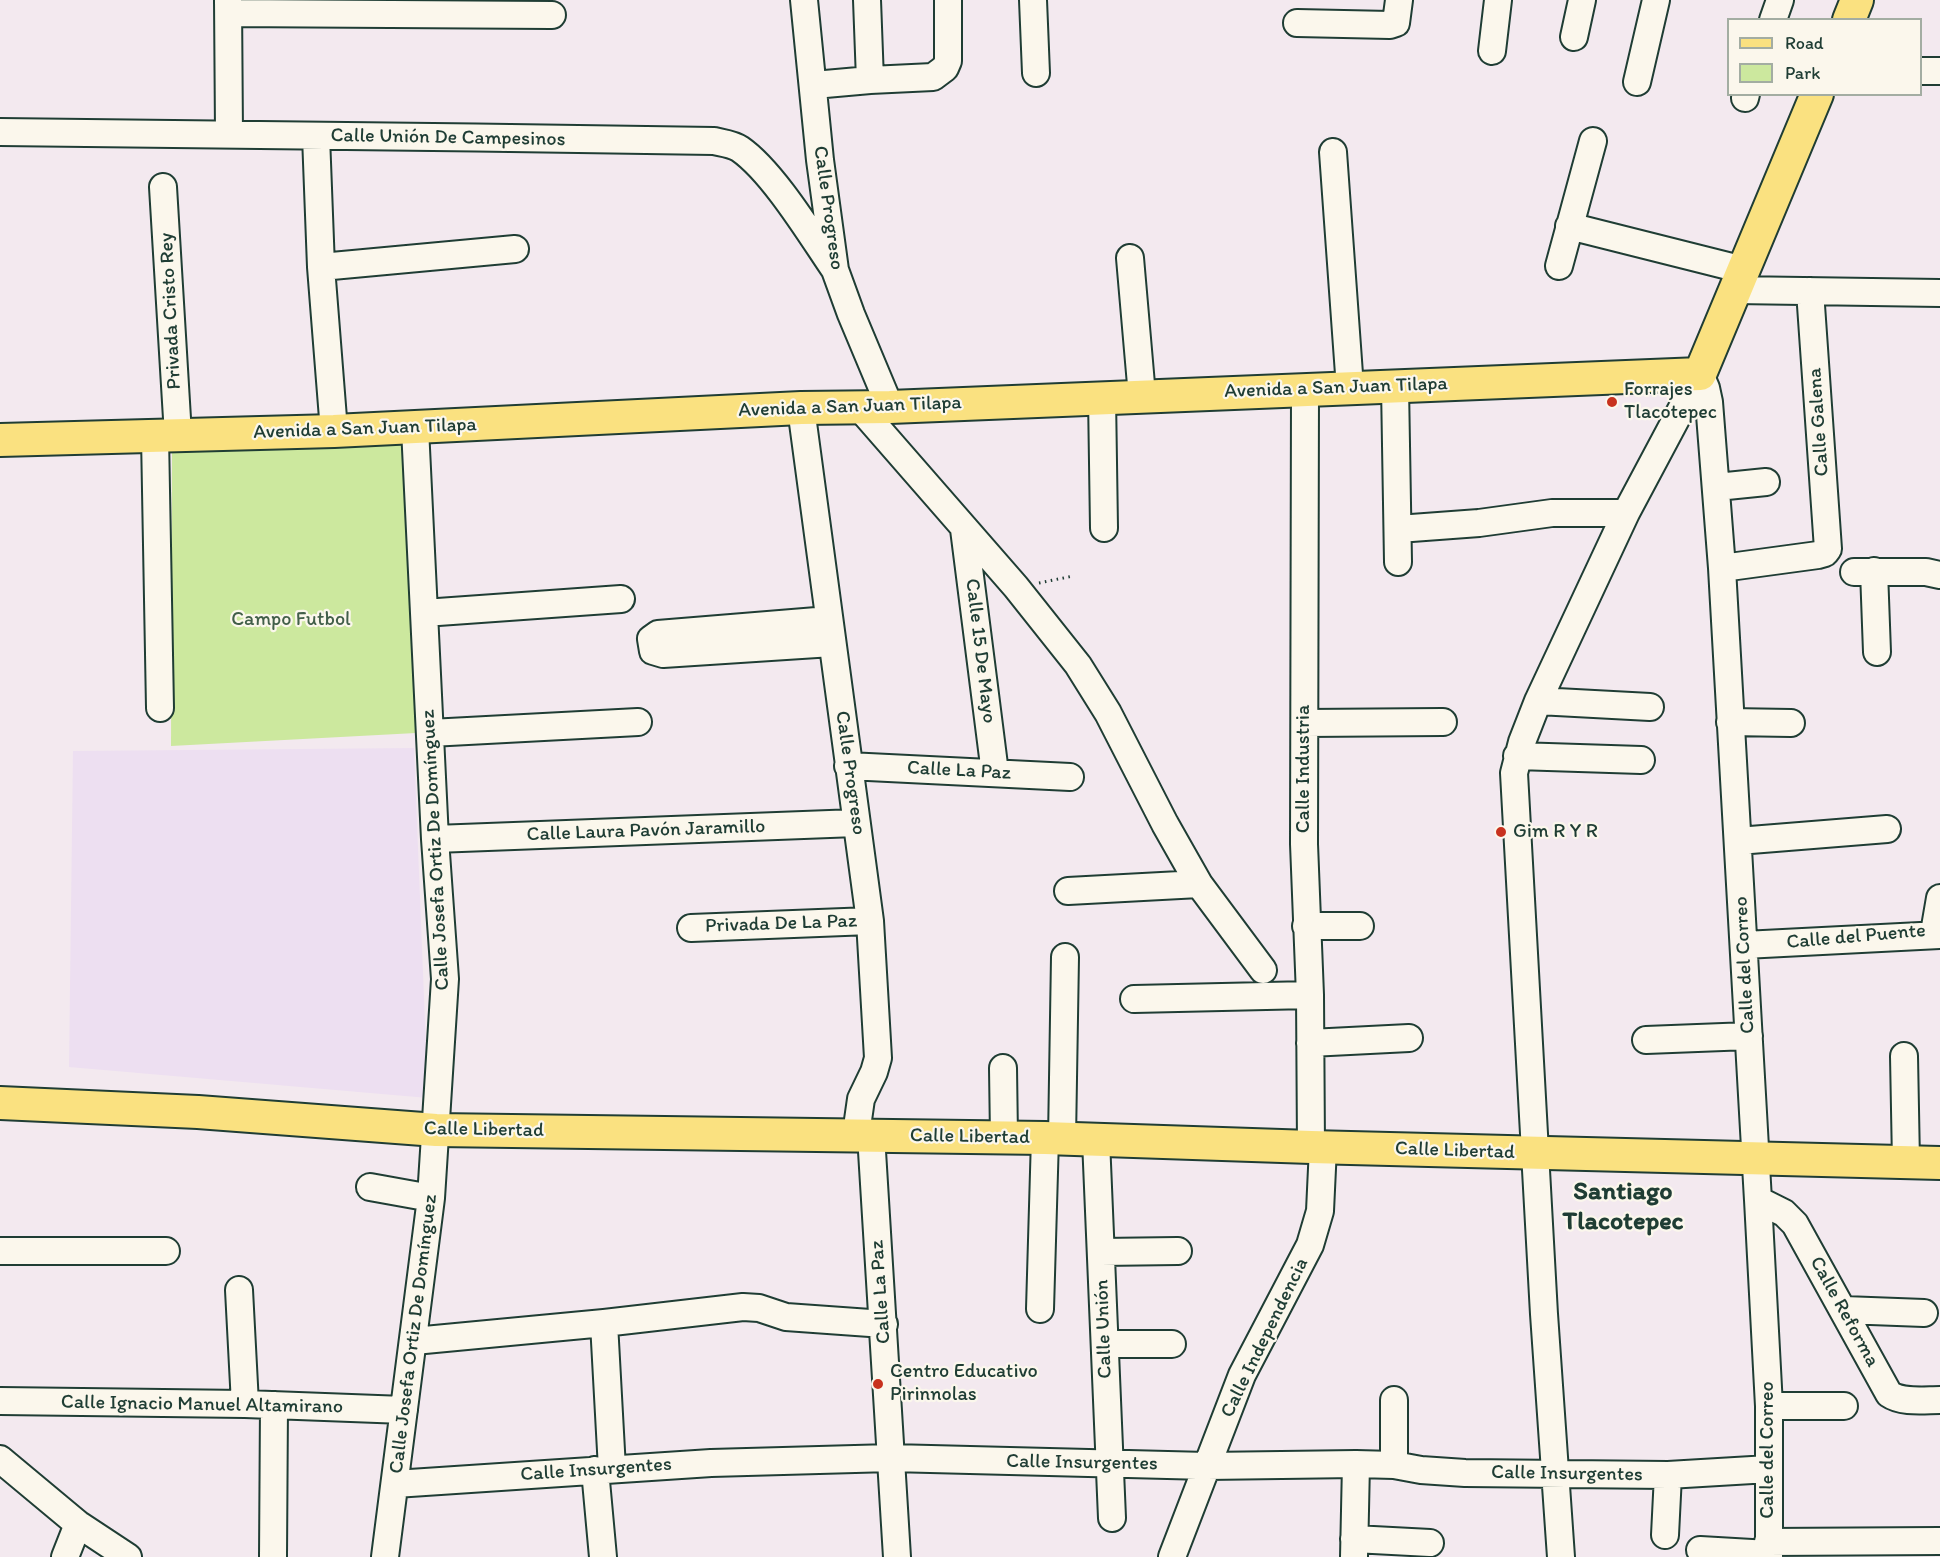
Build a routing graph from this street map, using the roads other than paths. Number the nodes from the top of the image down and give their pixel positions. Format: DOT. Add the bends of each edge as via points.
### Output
graph roads {
  1 [pos="804,0"];
  2 [pos="867,0"];
  3 [pos="948,0"];
  4 [pos="1033,0"];
  5 [pos="1399,0"];
  6 [pos="1498,0"];
  7 [pos="1582,0"];
  8 [pos="1656,0"];
  9 [pos="1780,0"];
  10 [pos="1857,0"];
  11 [pos="229,7"];
  12 [pos="552,15"];
  13 [pos="1774,18"];
  14 [pos="1850,18"];
  15 [pos="1297,23"];
  16 [pos="1574,37"];
  17 [pos="1492,51"];
  18 [pos="1922,71"];
  19 [pos="1940,71"];
  20 [pos="1036,73"];
  21 [pos="870,80"];
  22 [pos="1637,82"];
  23 [pos="814,85"];
  24 [pos="1816,96"];
  25 [pos="0,132"];
  26 [pos="229,133"];
  27 [pos="316,136"];
  28 [pos="1593,141"];
  29 [pos="1332,152"];
  30 [pos="163,187"];
  31 [pos="1569,226"];
  32 [pos="515,249"];
  33 [pos="1130,258"];
  34 [pos="1559,266"];
  35 [pos="321,267"];
  36 [pos="835,270"];
  37 [pos="1739,280"];
  38 [pos="1810,291"];
  39 [pos="1940,293"];
  40 [pos="1700,374"];
  41 [pos="1395,386"];
  42 [pos="1350,388"];
  43 [pos="1305,390"];
  44 [pos="1142,396"];
  45 [pos="1102,397"];
  46 [pos="859,407"];
  47 [pos="890,407"];
  48 [pos="801,408"];
  49 [pos="416,428"];
  50 [pos="334,431"];
  51 [pos="167,436"];
  52 [pos="0,440"];
  53 [pos="1766,482"];
  54 [pos="1717,487"];
  55 [pos="1626,513"];
  56 [pos="1104,528"];
  57 [pos="964,529"];
  58 [pos="1398,529"];
  59 [pos="1398,562"];
  60 [pos="1722,568"];
  61 [pos="1940,574"];
  62 [pos="621,599"];
  63 [pos="424,613"];
  64 [pos="831,632"];
  65 [pos="796,634"];
  66 [pos="1877,652"];
  67 [pos="1538,701"];
  68 [pos="1650,706"];
  69 [pos="160,708"];
  70 [pos="638,722"];
  71 [pos="1443,722"];
  72 [pos="1730,722"];
  73 [pos="1305,723"];
  74 [pos="1791,723"];
  75 [pos="430,733"];
  76 [pos="1517,756"];
  77 [pos="1641,760"];
  78 [pos="848,766"];
  79 [pos="995,773"];
  80 [pos="1070,777"];
  81 [pos="856,824"];
  82 [pos="1887,829"];
  83 [pos="435,838"];
  84 [pos="1738,841"];
  85 [pos="1199,884"];
  86 [pos="1068,891"];
  87 [pos="1940,898"];
  88 [pos="870,921"];
  89 [pos="1360,926"];
  90 [pos="1306,927"];
  91 [pos="691,928"];
  92 [pos="1937,934"];
  93 [pos="1744,945"];
  94 [pos="1065,957"];
  95 [pos="1263,970"];
  96 [pos="1310,996"];
  97 [pos="1134,999"];
  98 [pos="1749,1036"];
  99 [pos="1409,1038"];
  100 [pos="1646,1040"];
  101 [pos="1310,1043"];
  102 [pos="1904,1056"];
  103 [pos="1003,1068"];
  104 [pos="0,1103"];
  105 [pos="436,1130"];
  106 [pos="863,1135"];
  107 [pos="1004,1137"];
  108 [pos="1054,1138"];
  109 [pos="1096,1140"];
  110 [pos="1317,1147"];
  111 [pos="1535,1153"];
  112 [pos="1756,1157"];
  113 [pos="1906,1162"];
  114 [pos="1940,1163"];
  115 [pos="370,1187"];
  116 [pos="431,1198"];
  117 [pos="1758,1200"];
  118 [pos="0,1251"];
  119 [pos="166,1251"];
  120 [pos="1178,1251"];
  121 [pos="1101,1252"];
  122 [pos="239,1290"];
  123 [pos="1040,1309"];
  124 [pos="1844,1310"];
  125 [pos="1924,1313"];
  126 [pos="604,1323"];
  127 [pos="884,1324"];
  128 [pos="414,1341"];
  129 [pos="1105,1344"];
  130 [pos="1172,1344"];
  131 [pos="1394,1400"];
  132 [pos="1940,1400"];
  133 [pos="0,1401"];
  134 [pos="245,1404"];
  135 [pos="274,1405"];
  136 [pos="1769,1406"];
  137 [pos="1844,1406"];
  138 [pos="404,1410"];
  139 [pos="891,1458"];
  140 [pos="0,1459"];
  141 [pos="1109,1463"];
  142 [pos="1356,1464"];
  143 [pos="1394,1465"];
  144 [pos="1207,1466"];
  145 [pos="1769,1468"];
  146 [pos="604,1469"];
  147 [pos="1556,1473"];
  148 [pos="1668,1475"];
  149 [pos="395,1484"];
  150 [pos="1112,1518"];
  151 [pos="78,1524"];
  152 [pos="1665,1535"];
  153 [pos="1430,1543"];
  154 [pos="1938,1546"];
  155 [pos="1354,1548"];
  156 [pos="1700,1550"];
  157 [pos="1769,1551"];
  158 [pos="64,1557"];
  159 [pos="128,1557"];
  160 [pos="273,1557"];
  161 [pos="385,1557"];
  162 [pos="603,1557"];
  163 [pos="897,1557"];
  164 [pos="1172,1557"];
  165 [pos="1561,1557"];
  1 -- 23 [label="street, Calle Progreso"];
  2 -- 21 [label="street"];
  3 -- 21 [label="street" via="948,61 942,72 933,77"];
  4 -- 20 [label="street"];
  5 -- 15 [label="street" via="1396,23 1390,25"];
  6 -- 17 [label="street"];
  7 -- 16 [label="street"];
  8 -- 22 [label="street"];
  9 -- 13 [label="street"];
  10 -- 14 [label="main road"];
  11 -- 12 [label="street"];
  11 -- 26 [label="street"];
  18 -- 19 [label="street"];
  21 -- 23 [label="street"];
  23 -- 36 [label="street, Calle Progreso"];
  24 -- 37 [label="main road"];
  25 -- 26 [label="street, Calle Unión De Campesinos"];
  26 -- 27 [label="street, Calle Unión De Campesinos"];
  27 -- 35 [label="street"];
  27 -- 36 [label="street, Calle Unión De Campesinos" via="728,144 739,148 767,175"];
  28 -- 31 [label="street"];
  29 -- 42 [label="street"];
  30 -- 51 [label="street, Privada Cristo Rey"];
  31 -- 34 [label="street"];
  31 -- 37 [label="street"];
  32 -- 35 [label="street"];
  33 -- 44 [label="street"];
  35 -- 50 [label="street"];
  36 -- 47 [label="street, Calle Progreso"];
  37 -- 38 [label="street"];
  37 -- 40 [label="main road"];
  38 -- 39 [label="street"];
  38 -- 60 [label="street, Calle Galena" via="1828,546 1825,553"];
  40 -- 41 [label="main road, Avenida a San Juan Tilapa"];
  40 -- 54 [label="street, Calle del Correo" via="1709,402"];
  40 -- 55 [label="street"];
  41 -- 42 [label="main road, Avenida a San Juan Tilapa"];
  41 -- 58 [label="street"];
  42 -- 43 [label="main road, Avenida a San Juan Tilapa"];
  43 -- 44 [label="main road, Avenida a San Juan Tilapa"];
  43 -- 73 [label="street, Calle Industria"];
  44 -- 45 [label="main road, Avenida a San Juan Tilapa"];
  45 -- 47 [label="main road, Avenida a San Juan Tilapa"];
  45 -- 56 [label="street"];
  46 -- 47 [label="main road, Avenida a San Juan Tilapa"];
  46 -- 48 [label="main road, Avenida a San Juan Tilapa"];
  46 -- 57 [label="street"];
  48 -- 49 [label="main road, Avenida a San Juan Tilapa"];
  48 -- 64 [label="street, Calle Progreso"];
  49 -- 50 [label="main road, Avenida a San Juan Tilapa"];
  49 -- 63 [label="street, Calle Josefa Ortiz De Domínguez"];
  50 -- 51 [label="main road, Avenida a San Juan Tilapa"];
  51 -- 52 [label="main road, Avenida a San Juan Tilapa"];
  51 -- 69 [label="street, Privada Cristo Rey"];
  53 -- 54 [label="street"];
  54 -- 60 [label="street, Calle del Correo"];
  55 -- 58 [label="street" via="1552,513"];
  55 -- 67 [label="street"];
  57 -- 79 [label="street, Calle 15 De Mayo"];
  57 -- 85 [label="street" via="1016,587 1095,689"];
  58 -- 59 [label="street"];
  60 -- 72 [label="street, Calle del Correo"];
  61 -- 66 [label="street" via="1864,572"];
  62 -- 63 [label="street"];
  63 -- 75 [label="street, Calle Josefa Ortiz De Domínguez"];
  64 -- 65 [label="street"];
  64 -- 78 [label="street, Calle Progreso"];
  67 -- 68 [label="street"];
  67 -- 76 [label="street"];
  70 -- 75 [label="street"];
  71 -- 73 [label="street"];
  72 -- 74 [label="street"];
  72 -- 84 [label="street, Calle del Correo"];
  73 -- 90 [label="street, Calle Industria"];
  75 -- 83 [label="street, Calle Josefa Ortiz De Domínguez"];
  76 -- 77 [label="street"];
  76 -- 111 [label="street" via="1514,790"];
  78 -- 79 [label="street, Calle La Paz"];
  78 -- 81 [label="street, Calle Progreso"];
  79 -- 80 [label="street, Calle La Paz"];
  81 -- 83 [label="street, Calle Laura Pavón Jaramillo"];
  81 -- 88 [label="street, Calle Progreso"];
  82 -- 84 [label="street"];
  83 -- 105 [label="street, Calle Josefa Ortiz De Domínguez" via="445,979"];
  84 -- 93 [label="street, Calle del Correo"];
  85 -- 86 [label="street"];
  85 -- 95 [label="street"];
  87 -- 92 [label="street, Calle del Puente"];
  88 -- 91 [label="street, Privada De La Paz"];
  88 -- 106 [label="street, Calle Progreso" via="879,1044 874,1072 861,1099"];
  89 -- 90 [label="street"];
  90 -- 96 [label="street, Calle Industria"];
  92 -- 93 [label="street, Calle del Puente"];
  93 -- 98 [label="street, Calle del Correo"];
  94 -- 108 [label="street"];
  96 -- 97 [label="street"];
  96 -- 101 [label="street, Calle Industria"];
  98 -- 100 [label="street"];
  98 -- 112 [label="street, Calle del Correo"];
  99 -- 101 [label="street"];
  101 -- 110 [label="street, Calle Industria"];
  102 -- 113 [label="street"];
  103 -- 107 [label="street"];
  104 -- 105 [label="main road, Calle Libertad"];
  105 -- 106 [label="main road, Calle Libertad"];
  105 -- 116 [label="street, Calle Josefa Ortiz De Domínguez"];
  106 -- 107 [label="main road, Calle Libertad"];
  106 -- 127 [label="street, Calle La Paz"];
  107 -- 108 [label="main road, Calle Libertad"];
  108 -- 109 [label="main road, Calle Libertad"];
  108 -- 123 [label="street"];
  109 -- 110 [label="main road, Calle Libertad"];
  109 -- 121 [label="street, Calle Unión"];
  110 -- 111 [label="main road, Calle Libertad"];
  110 -- 144 [label="street, Calle Independencia" via="1320,1211 1310,1245 1242,1375"];
  111 -- 112 [label="main road, Calle Libertad"];
  111 -- 147 [label="street"];
  112 -- 113 [label="main road, Calle Libertad"];
  112 -- 117 [label="street, Calle del Correo"];
  113 -- 114 [label="main road, Calle Libertad"];
  115 -- 116 [label="street"];
  116 -- 128 [label="street, Calle Josefa Ortiz De Domínguez"];
  117 -- 124 [label="street, Calle Reforma" via="1784,1213 1795,1224"];
  117 -- 136 [label="street, Calle del Correo"];
  118 -- 119 [label="street"];
  120 -- 121 [label="street"];
  121 -- 129 [label="street, Calle Unión"];
  122 -- 134 [label="street"];
  124 -- 125 [label="street"];
  124 -- 132 [label="street, Calle Reforma" via="1889,1394 1905,1400"];
  126 -- 127 [label="street" via="743,1307 786,1317"];
  126 -- 128 [label="street"];
  126 -- 146 [label="street"];
  127 -- 139 [label="street, Calle La Paz"];
  128 -- 138 [label="street, Calle Josefa Ortiz De Domínguez"];
  129 -- 130 [label="street"];
  129 -- 141 [label="street, Calle Unión"];
  131 -- 143 [label="street"];
  133 -- 134 [label="street, Calle Ignacio Manuel Altamirano"];
  134 -- 135 [label="street, Calle Ignacio Manuel Altamirano"];
  135 -- 138 [label="street, Calle Ignacio Manuel Altamirano"];
  135 -- 160 [label="street"];
  136 -- 137 [label="street"];
  136 -- 145 [label="street, Calle del Correo"];
  138 -- 149 [label="street, Calle Josefa Ortiz De Domínguez"];
  139 -- 141 [label="street, Calle Insurgentes"];
  139 -- 146 [label="street, Calle Insurgentes"];
  139 -- 163 [label="street, Calle La Paz"];
  140 -- 151 [label="street"];
  141 -- 144 [label="street, Calle Insurgentes"];
  141 -- 150 [label="street, Calle Unión"];
  142 -- 143 [label="street, Calle Insurgentes"];
  142 -- 144 [label="street, Calle Insurgentes"];
  142 -- 155 [label="street"];
  143 -- 147 [label="street, Calle Insurgentes" via="1444,1472"];
  144 -- 164 [label="street, Calle Independencia"];
  145 -- 148 [label="street, Calle Insurgentes"];
  145 -- 157 [label="street, Calle del Correo"];
  146 -- 149 [label="street, Calle Insurgentes"];
  146 -- 162 [label="street"];
  147 -- 148 [label="street, Calle Insurgentes"];
  147 -- 165 [label="street"];
  148 -- 152 [label="street"];
  149 -- 161 [label="street, Calle Josefa Ortiz De Domínguez"];
  151 -- 158 [label="street"];
  151 -- 159 [label="street"];
  153 -- 155 [label="street"];
  154 -- 157 [label="street"];
  156 -- 157 [label="street"];
}
